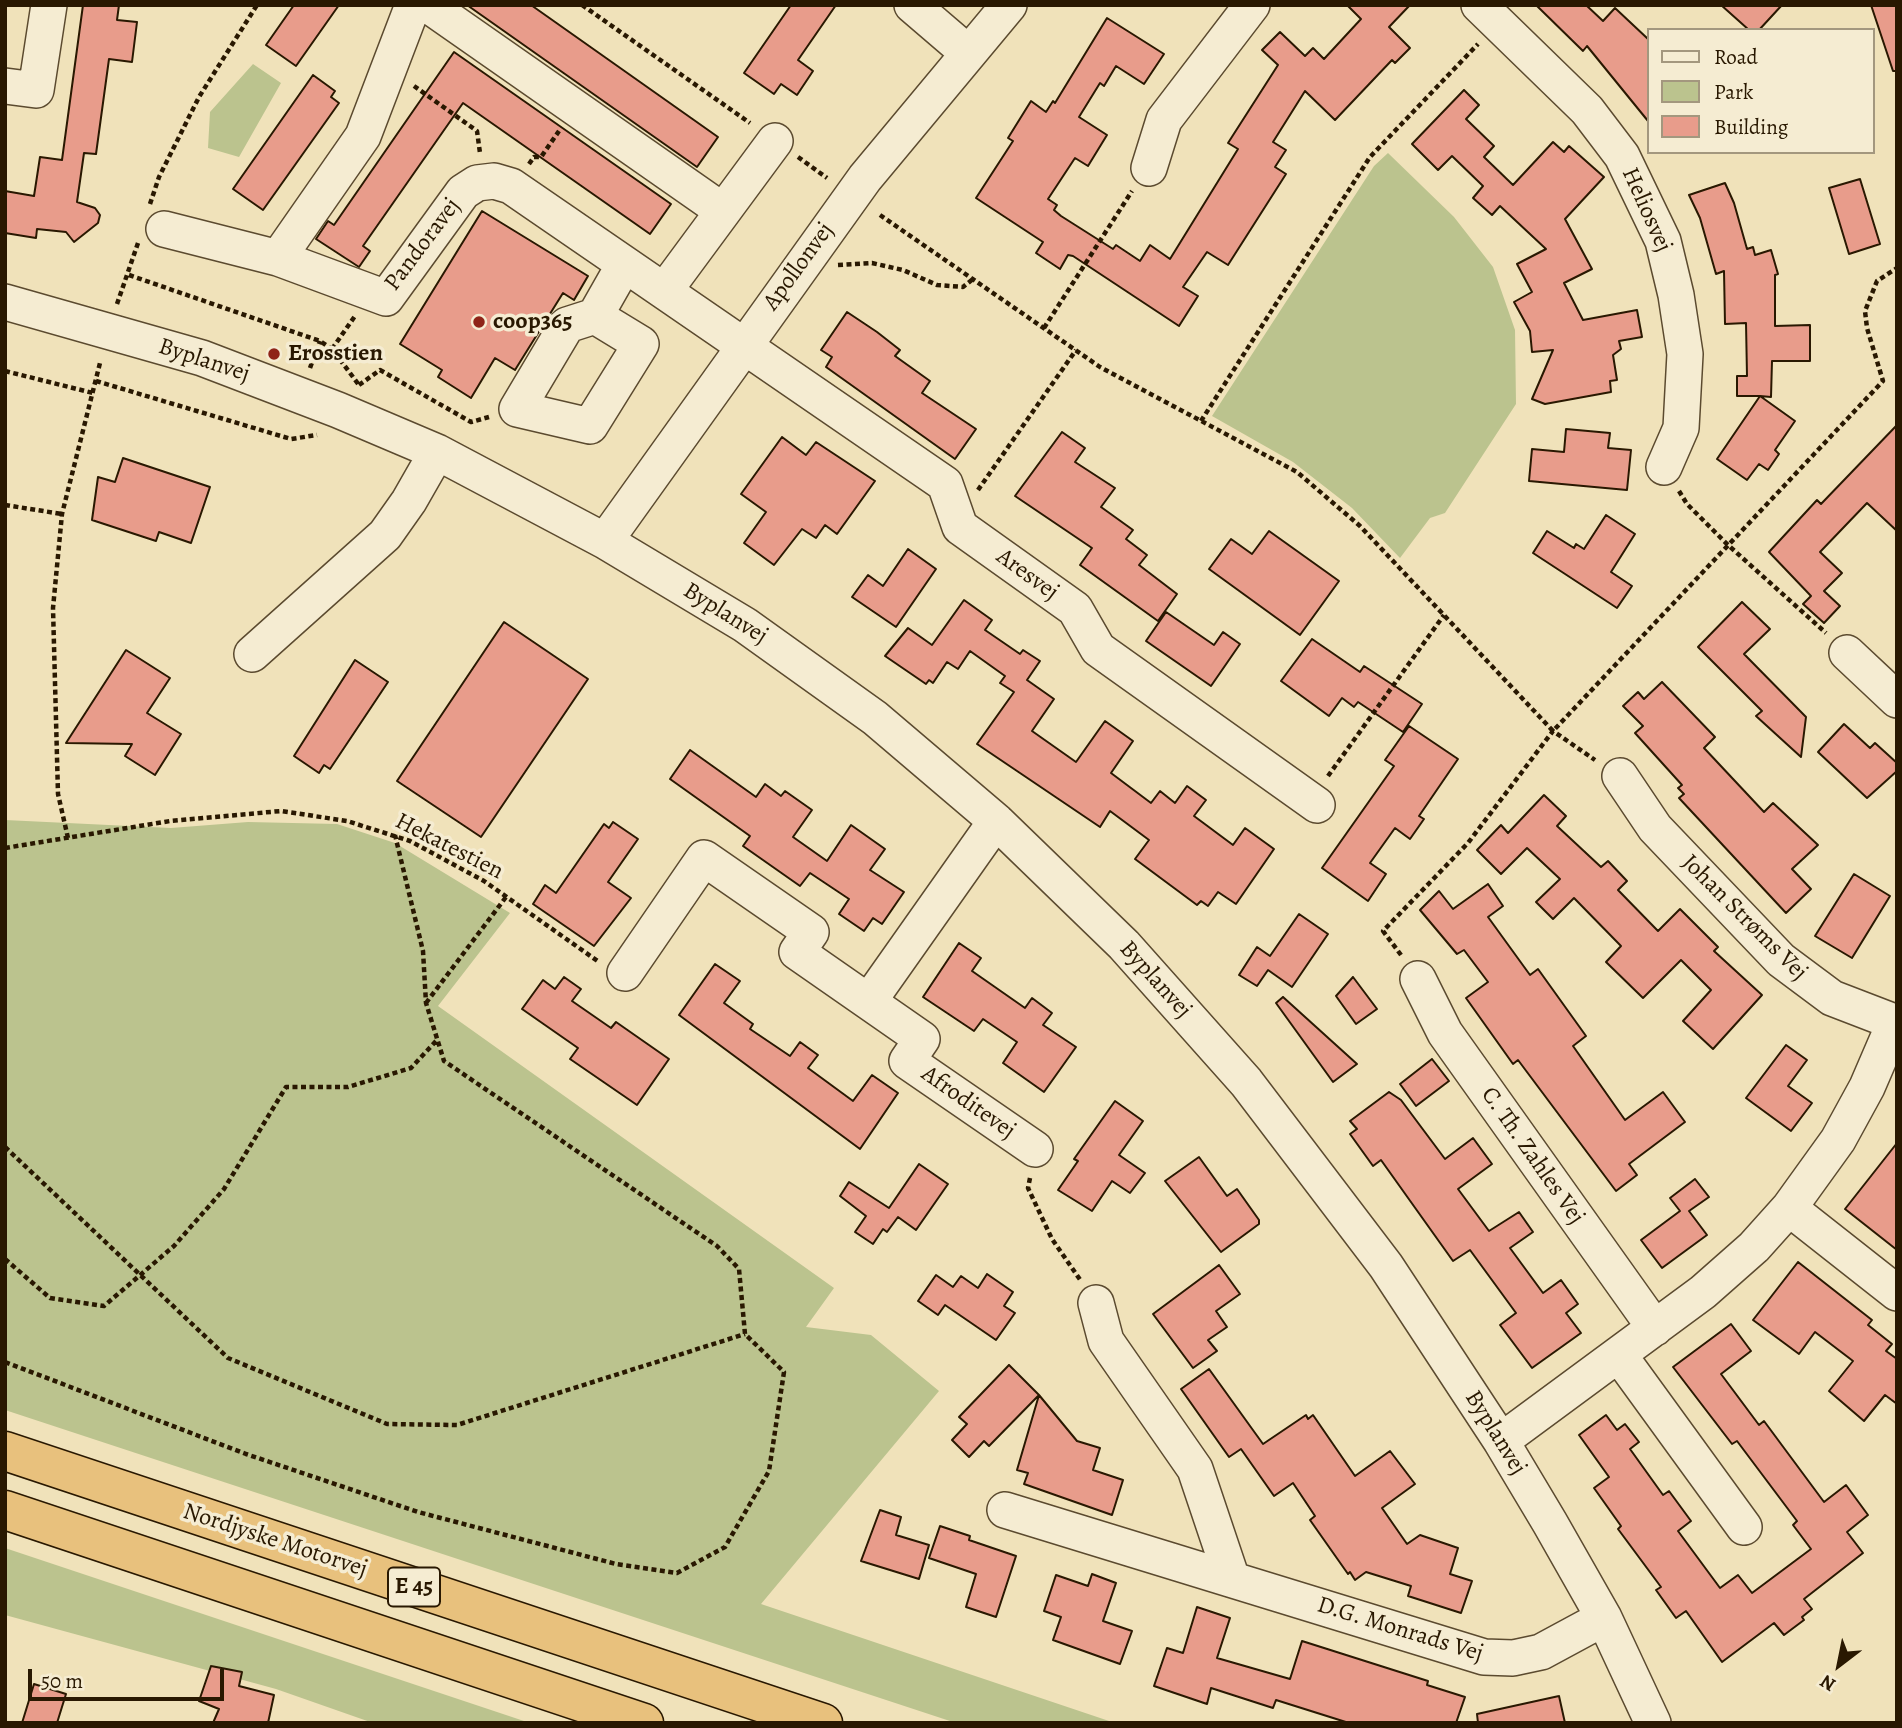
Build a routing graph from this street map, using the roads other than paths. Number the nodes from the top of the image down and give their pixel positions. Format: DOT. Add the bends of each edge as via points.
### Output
graph roads {
  1 [pos="49,5"];
  2 [pos="413,5"];
  3 [pos="428,5"];
  4 [pos="912,5"];
  5 [pos="1009,5"];
  6 [pos="1252,5"];
  7 [pos="1488,14"];
  8 [pos="968,53"];
  9 [pos="5,86"];
  10 [pos="775,141"];
  11 [pos="1149,168"];
  12 [pos="723,211"];
  13 [pos="150,226"];
  14 [pos="278,258"];
  15 [pos="624,265"];
  16 [pos="665,290"];
  17 [pos="5,302"];
  18 [pos="595,316"];
  19 [pos="743,344"];
  20 [pos="437,452"];
  21 [pos="1664,467"];
  22 [pos="606,541"];
  23 [pos="1847,653"];
  24 [pos="252,654"];
  25 [pos="1897,700"];
  26 [pos="1620,776"];
  27 [pos="1317,805"];
  28 [pos="996,821"];
  29 [pos="625,973"];
  30 [pos="1418,979"];
  31 [pos="869,1001"];
  32 [pos="1896,1023"];
  33 [pos="1035,1149"];
  34 [pos="1789,1208"];
  35 [pos="1897,1293"];
  36 [pos="1096,1303"];
  37 [pos="1655,1328"];
  38 [pos="1619,1355"];
  39 [pos="1501,1441"];
  40 [pos="5,1451"];
  41 [pos="5,1510"];
  42 [pos="1005,1510"];
  43 [pos="1744,1527"];
  44 [pos="1232,1579"];
  45 [pos="1604,1619"];
  46 [pos="644,1723"];
  47 [pos="823,1723"];
  48 [pos="1653,1723"];
  1 -- 9 [label="street" via="36,90"];
  2 -- 14 [label="street" via="363,135"];
  3 -- 12 [label="street"];
  4 -- 8 [label="street"];
  5 -- 8 [label="street, Apollonvej"];
  6 -- 11 [label="street" via="1164,120"];
  7 -- 21 [label="street, Heliosvej" via="1587,110 1646,200 1663,241 1685,354 1681,428"];
  8 -- 19 [label="street, Apollonvej" via="865,178"];
  10 -- 12 [label="street"];
  12 -- 16 [label="street"];
  13 -- 14 [label="street, Pandoravej"];
  14 -- 15 [label="street, Pandoravej" via="386,298 463,192 494,181 511,186"];
  15 -- 16 [label="street, Pandoravej"];
  15 -- 18 [label="street"];
  16 -- 19 [label="street, Pandoravej"];
  17 -- 20 [label="street, Byplanvej" via="349,398 377,426"];
  18 -- 18 [label="street" via="641,344 590,426 517,409 567,325"];
  19 -- 22 [label="street, Apollonvej"];
  19 -- 27 [label="street, Aresvej" via="945,484 960,527 1075,609 1098,649"];
  20 -- 22 [label="street, Byplanvej"];
  20 -- 24 [label="street" via="385,535"];
  22 -- 28 [label="street, Byplanvej" via="746,625 875,718"];
  23 -- 25 [label="street"];
  26 -- 32 [label="street, Johan Strøms Vej" via="1655,828 1780,960 1832,998"];
  28 -- 31 [label="street"];
  28 -- 39 [label="street, Byplanvej" via="1124,945 1246,1082 1386,1266"];
  29 -- 31 [label="street, Afroditevej" via="704,858 811,932 797,952"];
  30 -- 37 [label="street, C. Th. Zahles Vej" via="1445,1033"];
  31 -- 33 [label="street, Afroditevej" via="922,1039 907,1060"];
  32 -- 34 [label="street" via="1838,1140"];
  34 -- 35 [label="street"];
  34 -- 37 [label="street" via="1726,1274"];
  36 -- 44 [label="street" via="1106,1341 1195,1469"];
  37 -- 38 [label="street"];
  38 -- 39 [label="street"];
  38 -- 43 [label="street"];
  39 -- 45 [label="street, Byplanvej"];
  40 -- 47 [label="highway, Nordjyske Motorvej / E 45"];
  41 -- 46 [label="highway, E 45"];
  42 -- 44 [label="street, D.G. Monrads Vej"];
  44 -- 45 [label="street, D.G. Monrads Vej" via="1484,1657 1513,1658 1541,1651"];
  45 -- 48 [label="street, Byplanvej"];
}
